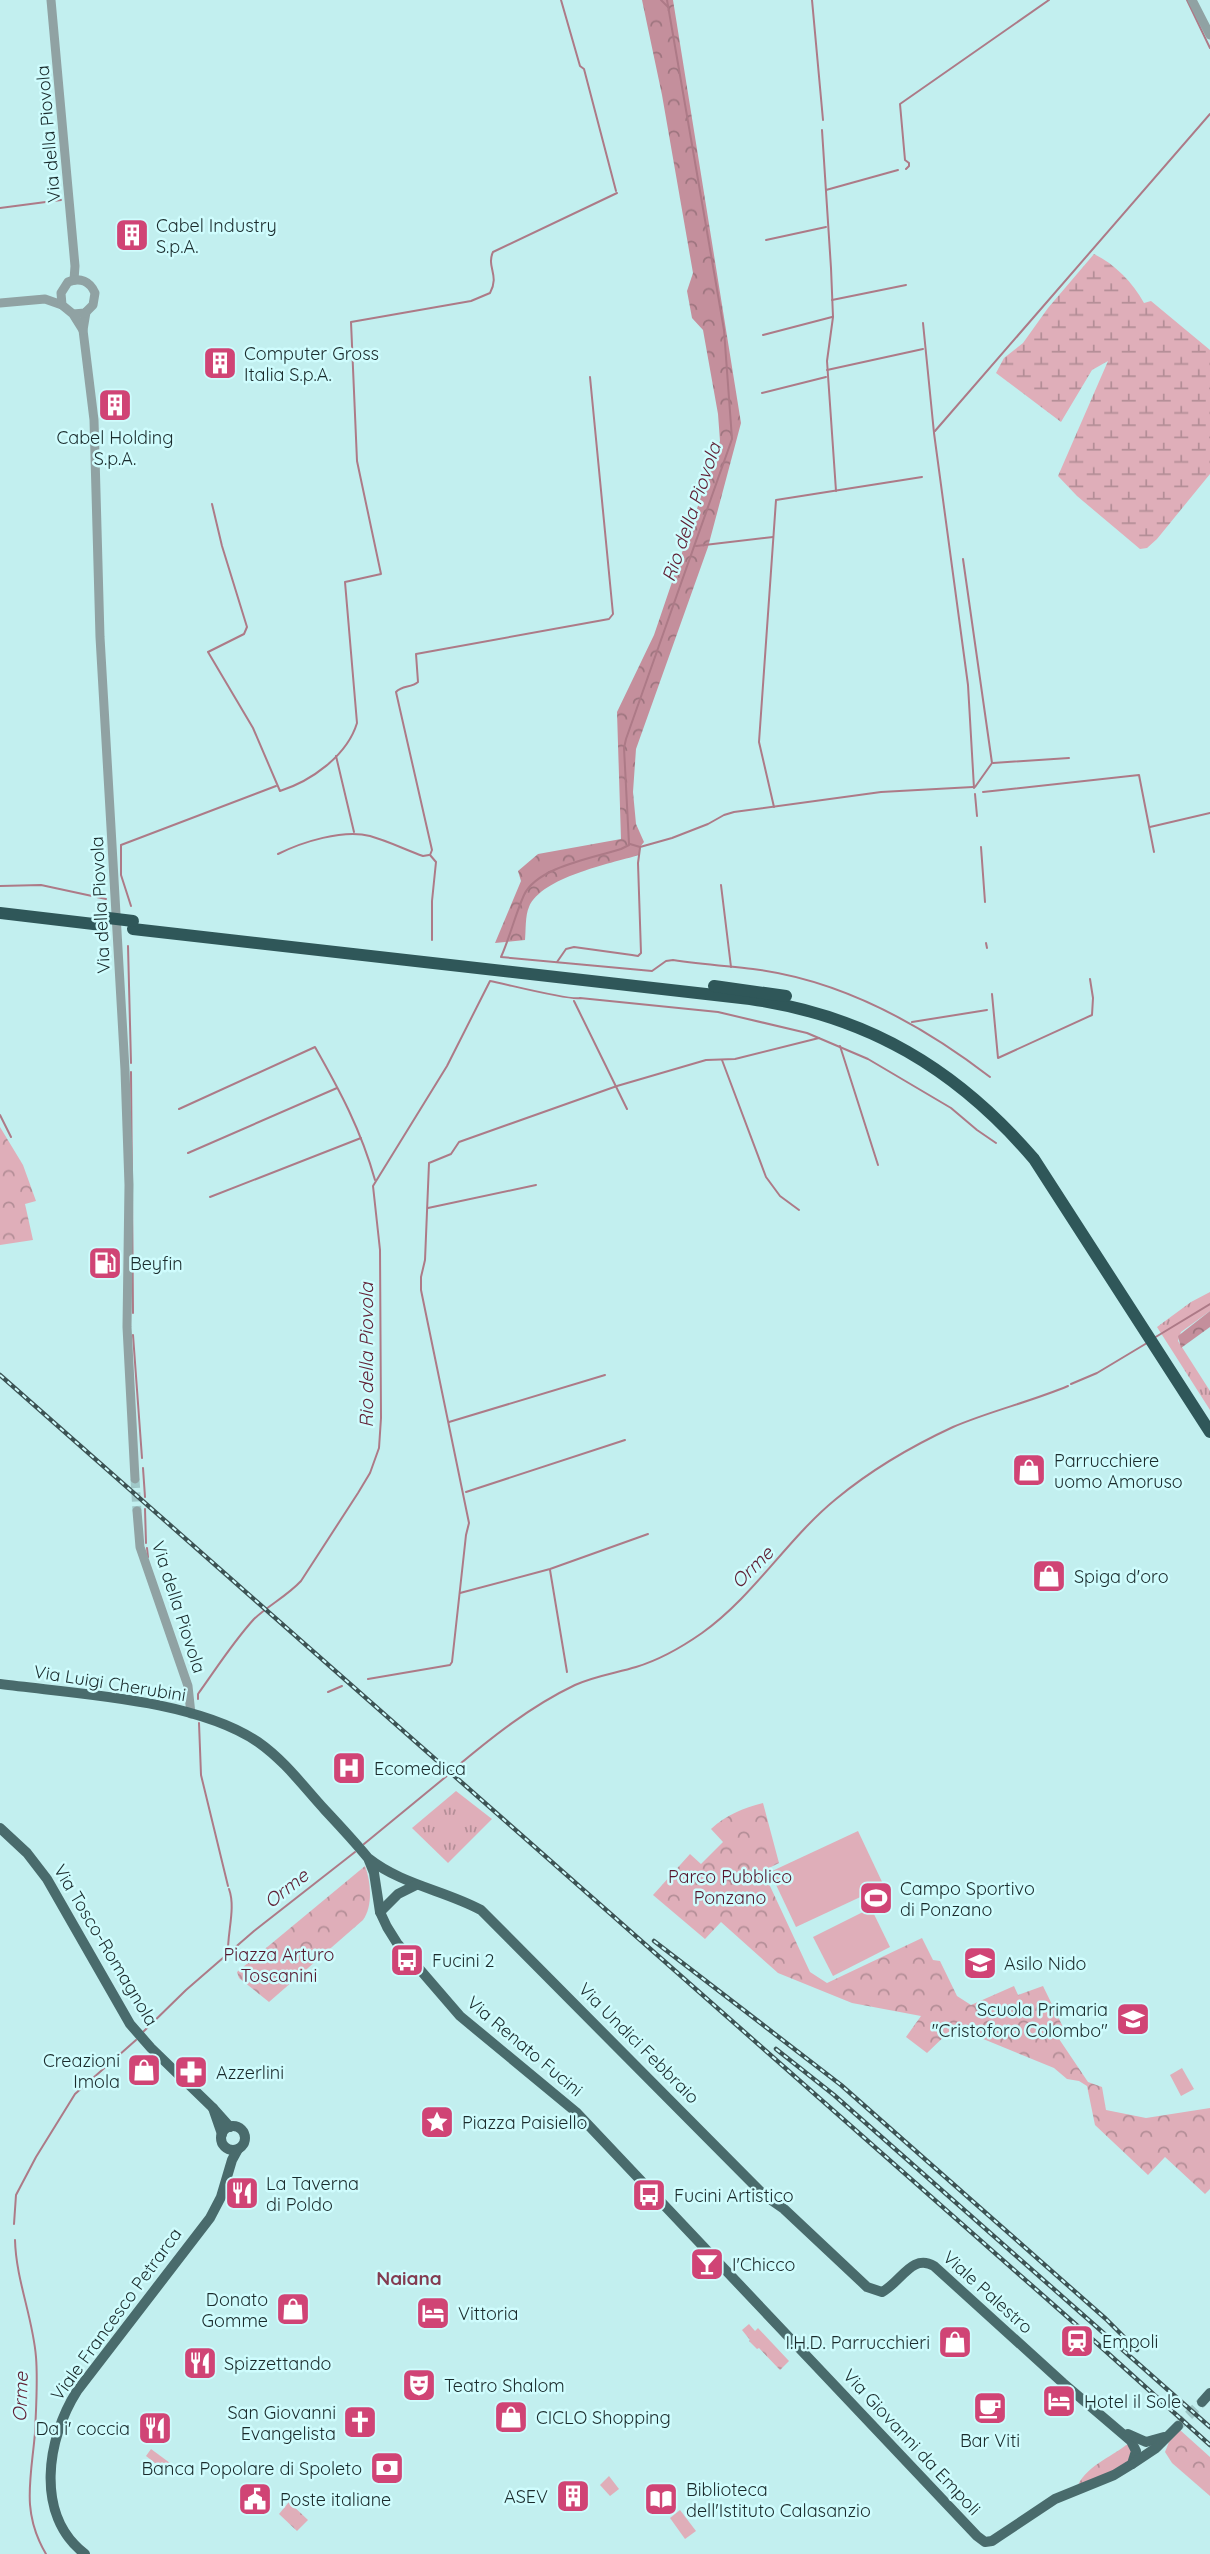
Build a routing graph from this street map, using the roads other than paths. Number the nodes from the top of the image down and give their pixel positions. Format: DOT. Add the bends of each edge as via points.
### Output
graph roads {
  1 [pos="51,0"];
  2 [pos="1192,0"];
  3 [pos="1210,35"];
  4 [pos="79,280"];
  5 [pos="62,289"];
  6 [pos="45,299"];
  7 [pos="0,303"];
  8 [pos="62,305"];
  9 [pos="86,312"];
  10 [pos="73,314"];
  11 [pos="83,330"];
  12 [pos="0,906"];
  13 [pos="0,913"];
  14 [pos="101,921"];
  15 [pos="1208,1425"];
  16 [pos="135,1479"];
  17 [pos="137,1511"];
  18 [pos="0,1684"];
  19 [pos="191,1714"];
  20 [pos="0,1828"];
  21 [pos="368,1858"];
  22 [pos="416,1885"];
  23 [pos="380,1912"];
  24 [pos="226,2131"];
  25 [pos="224,2146"];
  26 [pos="238,2149"];
  27 [pos="228,2175"];
  28 [pos="823,2247"];
  29 [pos="812,2361"];
  30 [pos="1119,2430"];
  31 [pos="1130,2465"];
  32 [pos="85,2554"];
  1 -- 4 [label="street, Via della Piovola"];
  2 -- 3 [label="street"];
  4 -- 5 [label="street"];
  4 -- 9 [label="street" via="93,288 93,305"];
  5 -- 6 [label="street"];
  5 -- 8 [label="street"];
  6 -- 7 [label="street"];
  6 -- 8 [label="street"];
  8 -- 10 [label="street"];
  9 -- 10 [label="street"];
  9 -- 11 [label="street"];
  10 -- 11 [label="street"];
  11 -- 16 [label="street, Via della Piovola" via="94,420 100,637 125,1070 127,1327"];
  12 -- 14 [label="highway"];
  13 -- 14 [label="highway"];
  14 -- 15 [label="highway" via="724,995 786,1004 862,1028 941,1072 1004,1125 1049,1180"];
  17 -- 19 [label="street, Via della Piovola" via="140,1547 188,1686"];
  18 -- 19 [label="main road, Via Luigi Cherubini" via="169,1707"];
  19 -- 21 [label="main road, Via Luigi Cherubini" via="234,1729 277,1757"];
  20 -- 24 [label="main road, Via Tosco-Romagnola" via="47,1879 130,2024 213,2108"];
  21 -- 22 [label="main road, Via Undici Febbraio"];
  21 -- 23 [label="main road, Via Renato Fucini"];
  22 -- 23 [label="main road" via="402,1891"];
  22 -- 28 [label="main road, Via Undici Febbraio" via="481,1910 764,2195"];
  23 -- 29 [label="main road, Via Renato Fucini" via="397,1943 460,2016 576,2112"];
  24 -- 25 [label="main road"];
  24 -- 26 [label="main road, Via Tosco-Romagnola" via="239,2128 244,2133"];
  25 -- 26 [label="main road"];
  25 -- 27 [label="main road, Viale Francesco Petrarca"];
  26 -- 27 [label="main road, Viale Francesco Petrarca"];
  27 -- 32 [label="main road, Viale Francesco Petrarca" via="215,2211 77,2391 58,2429 51,2472 54,2508 66,2534"];
  28 -- 30 [label="main road, Viale Palestro" via="867,2287 882,2292 918,2262 927,2261"];
  29 -- 31 [label="main road, Via Giovanni da Empoli" via="983,2541 989,2542 1055,2499"];
  30 -- 31 [label="main road" via="1135,2448"];
  30 -- 31 [label="main road" via="1146,2442 1159,2440 1174,2429"];
}
